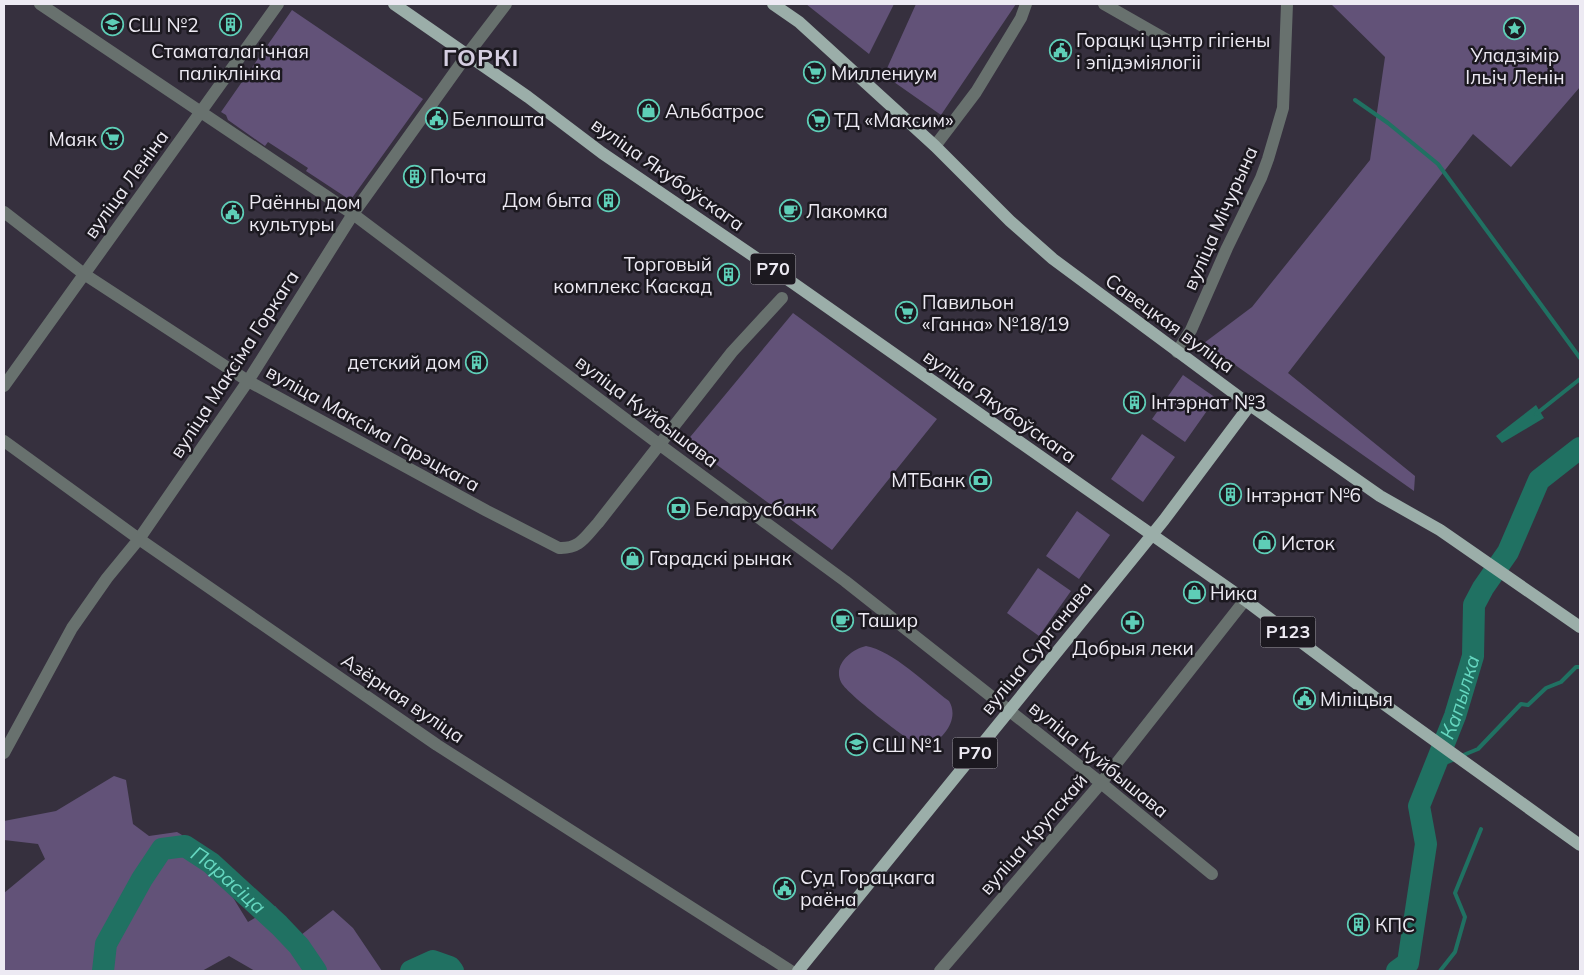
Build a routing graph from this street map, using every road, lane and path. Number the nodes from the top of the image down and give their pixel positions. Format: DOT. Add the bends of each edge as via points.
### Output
graph roads {
  1 [pos="40,4"];
  2 [pos="278,4"];
  3 [pos="394,4"];
  4 [pos="506,4"];
  5 [pos="773,4"];
  6 [pos="1026,4"];
  7 [pos="1104,4"];
  8 [pos="1287,4"];
  9 [pos="1167,40"];
  10 [pos="467,55"];
  11 [pos="201,112"];
  12 [pos="935,146"];
  13 [pos="4,212"];
  14 [pos="354,214"];
  15 [pos="84,274"];
  16 [pos="782,298"];
  17 [pos="1177,352"];
  18 [pos="248,381"];
  19 [pos="4,386"];
  20 [pos="1250,405"];
  21 [pos="4,442"];
  22 [pos="660,445"];
  23 [pos="1152,535"];
  24 [pos="139,539"];
  25 [pos="1245,600"];
  26 [pos="1580,627"];
  27 [pos="1010,710"];
  28 [pos="4,753"];
  29 [pos="1101,783"];
  30 [pos="1580,845"];
  31 [pos="1212,874"];
  32 [pos="791,971"];
  33 [pos="798,971"];
  34 [pos="940,971"];
  1 -- 11 [label="street, вуліца Куйбышава"];
  2 -- 11 [label="street, вуліца Леніна"];
  3 -- 10 [label="main road, вуліца Якубоўскага / Р70"];
  4 -- 10 [label="street, вуліца Максіма Горкага"];
  5 -- 12 [label="main road, Савецкая вуліца" via="799,22"];
  6 -- 12 [label="street" via="1021,18 976,92"];
  7 -- 9 [label="street"];
  8 -- 17 [label="street, вуліца Мічурына" via="1283,108 1268,159 1191,330"];
  10 -- 14 [label="street, вуліца Максіма Горкага"];
  10 -- 23 [label="main road, вуліца Якубоўскага / Р70" via="609,158"];
  11 -- 14 [label="street, вуліца Куйбышава"];
  11 -- 15 [label="street, вуліца Леніна"];
  12 -- 17 [label="main road, Савецкая вуліца" via="1053,259"];
  13 -- 15 [label="street, вуліца Максіма Гарэцкага"];
  14 -- 18 [label="street, вуліца Максіма Горкага"];
  14 -- 22 [label="street, вуліца Куйбышава"];
  15 -- 18 [label="street, вуліца Максіма Гарэцкага"];
  15 -- 19 [label="street, вуліца Леніна"];
  16 -- 22 [label="street, вуліца Максіма Гарэцкага" via="732,352"];
  17 -- 20 [label="main road, Савецкая вуліца"];
  18 -- 22 [label="street, вуліца Максіма Гарэцкага" via="559,548 578,545"];
  18 -- 24 [label="street, вуліца Максіма Горкага"];
  20 -- 23 [label="main road, вуліца Сурганава"];
  20 -- 26 [label="main road, Савецкая вуліца" via="1380,496 1440,530"];
  21 -- 24 [label="street, Азёрная вуліца"];
  22 -- 27 [label="street, вуліца Куйбышава" via="846,581"];
  23 -- 25 [label="main road, вуліца Якубоўскага / Р123"];
  23 -- 27 [label="main road, вуліца Сурганава / Р70"];
  24 -- 28 [label="street, вуліца Максіма Горкага" via="72,628"];
  24 -- 32 [label="street, Азёрная вуліца" via="437,744"];
  25 -- 29 [label="street, вуліца Крупскай"];
  25 -- 30 [label="main road, вуліца Якубоўскага / Р123"];
  27 -- 29 [label="street, вуліца Куйбышава"];
  27 -- 33 [label="main road, вуліца Сурганава / Р70"];
  29 -- 31 [label="street, вуліца Куйбышава"];
  29 -- 34 [label="street, вуліца Крупскай"];
}
